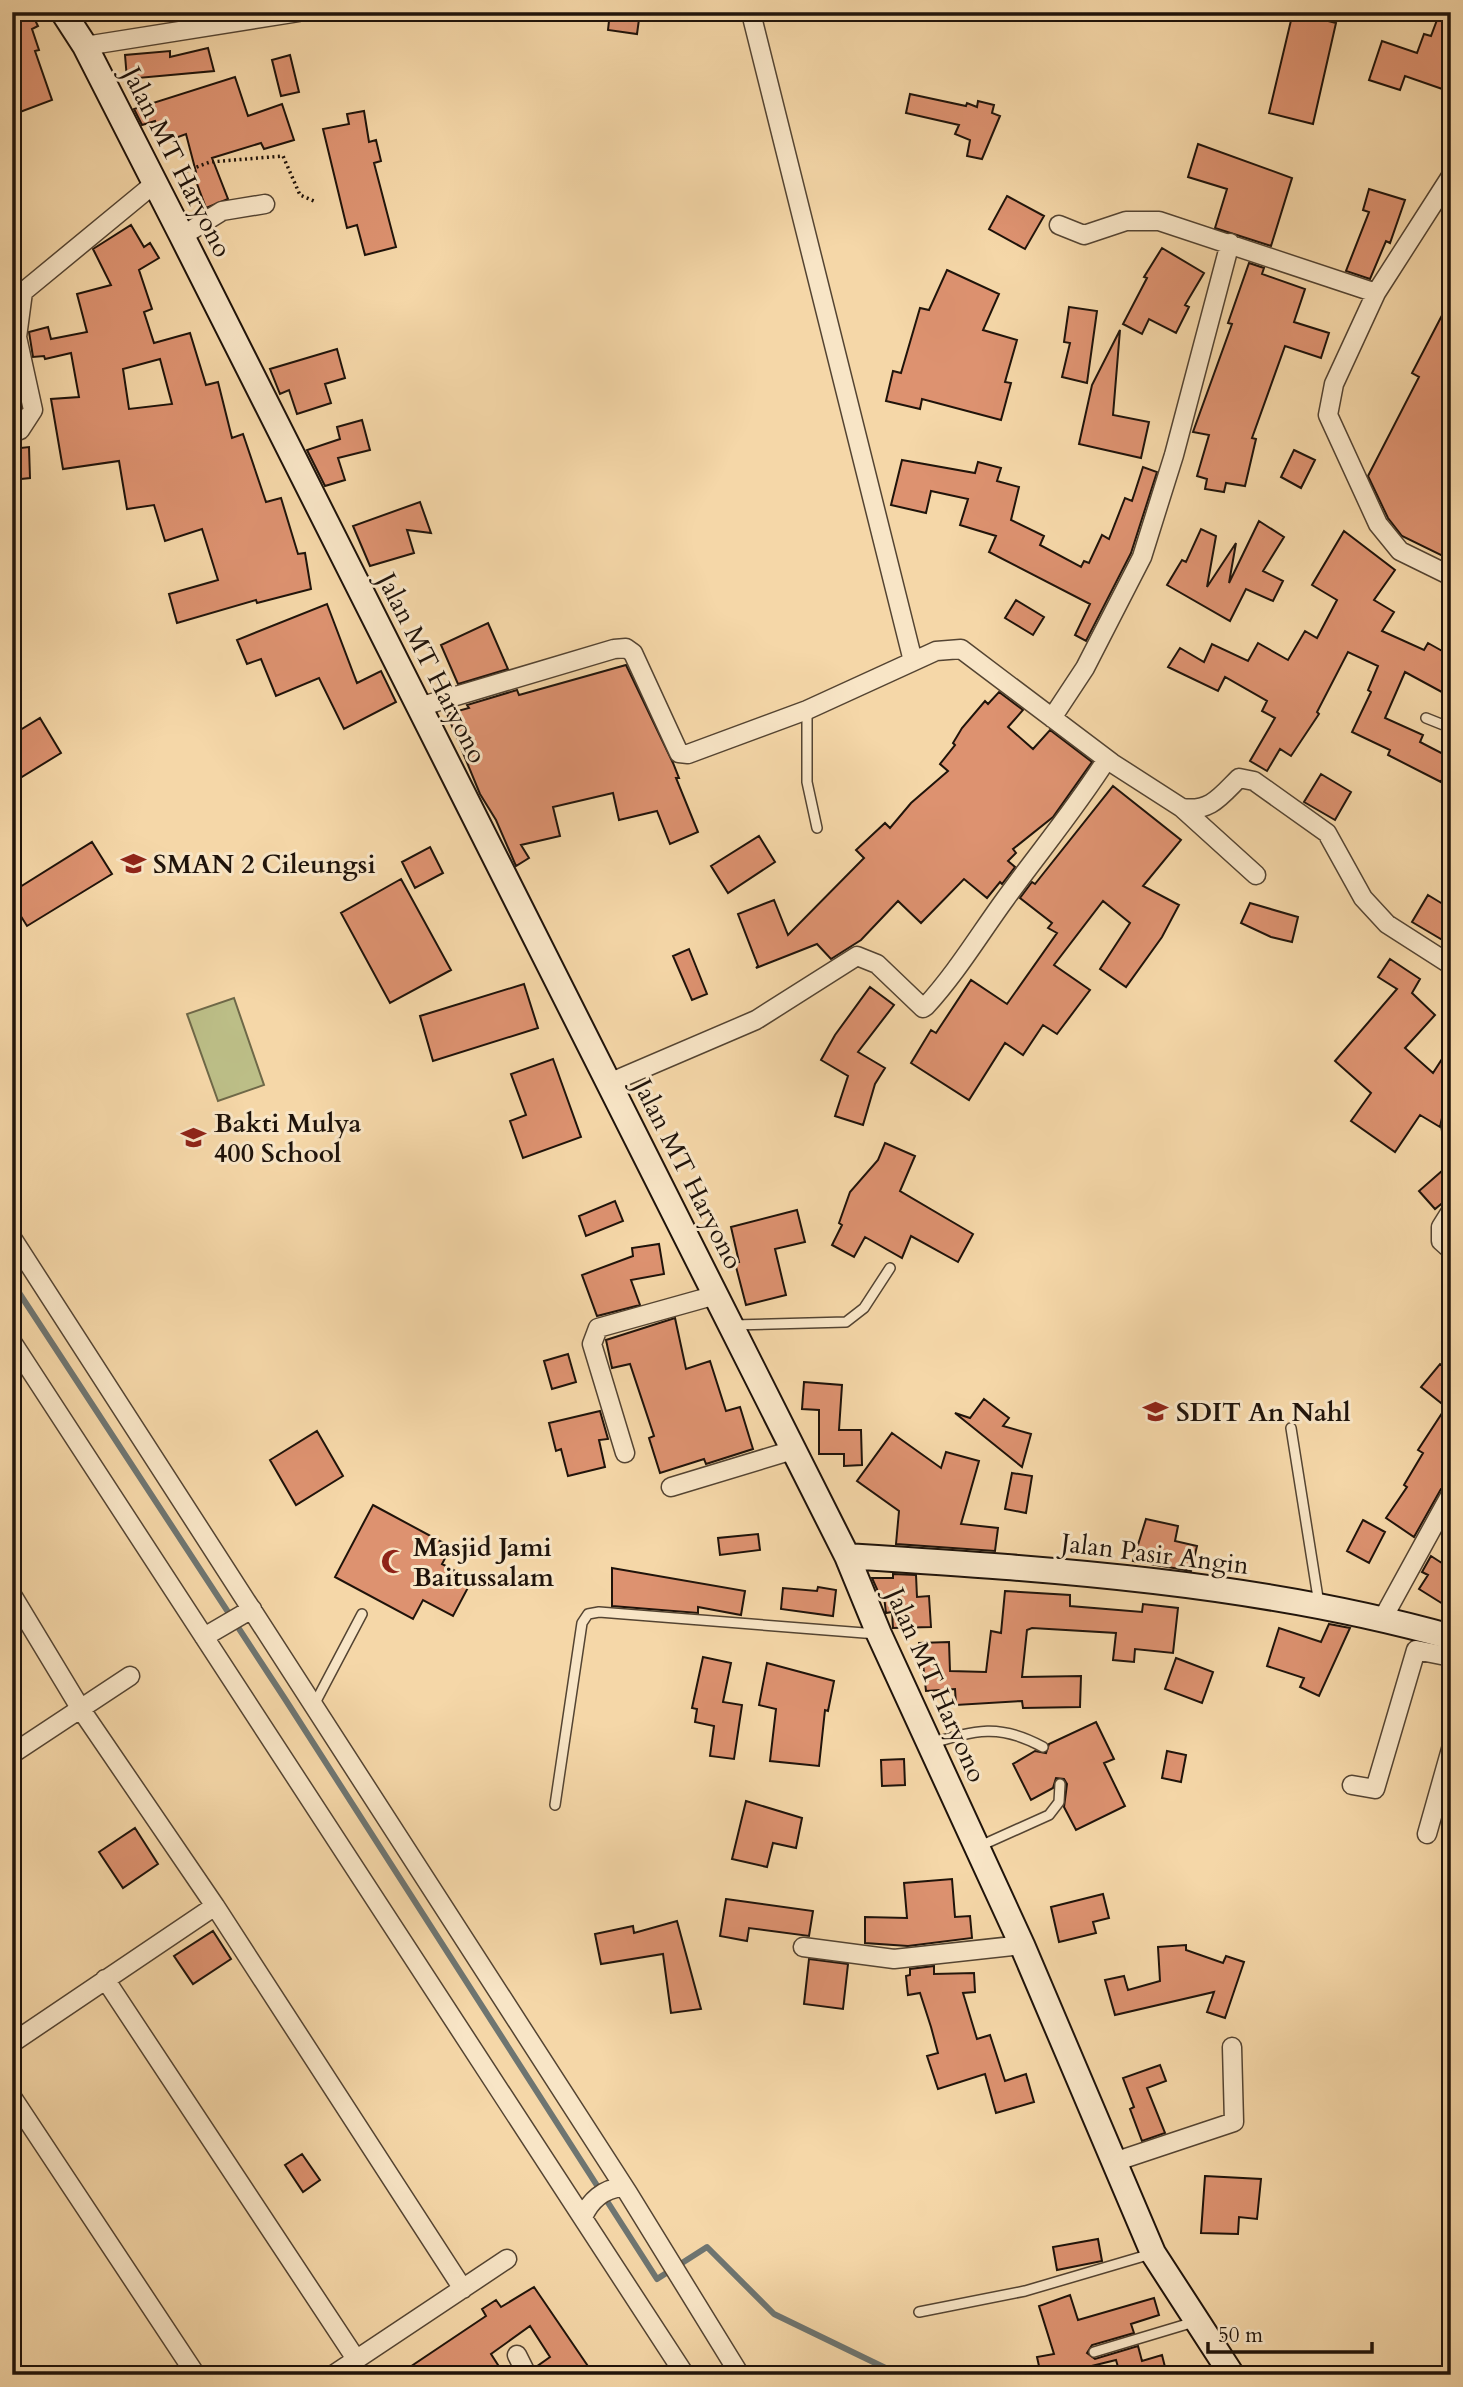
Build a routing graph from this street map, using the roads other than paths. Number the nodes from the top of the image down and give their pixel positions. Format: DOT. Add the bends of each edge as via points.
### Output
graph roads {
  1 [pos="63,12"];
  2 [pos="299,12"];
  3 [pos="747,12"];
  4 [pos="85,46"];
  5 [pos="1451,176"];
  6 [pos="154,184"];
  7 [pos="265,204"];
  8 [pos="1059,225"];
  9 [pos="181,236"];
  10 [pos="1230,243"];
  11 [pos="1376,293"];
  12 [pos="12,432"];
  13 [pos="1451,576"];
  14 [pos="913,661"];
  15 [pos="419,707"];
  16 [pos="807,710"];
  17 [pos="1052,718"];
  18 [pos="1426,718"];
  19 [pos="1451,728"];
  20 [pos="1107,759"];
  21 [pos="1182,808"];
  22 [pos="817,828"];
  23 [pos="1256,876"];
  24 [pos="1451,965"];
  25 [pos="609,1083"];
  26 [pos="1451,1212"];
  27 [pos="12,1238"];
  28 [pos="1451,1251"];
  29 [pos="890,1268"];
  30 [pos="716,1295"];
  31 [pos="733,1325"];
  32 [pos="12,1342"];
  33 [pos="1291,1428"];
  34 [pos="793,1450"];
  35 [pos="625,1453"];
  36 [pos="671,1487"];
  37 [pos="1451,1494"];
  38 [pos="847,1556"];
  39 [pos="12,1595"];
  40 [pos="1320,1604"];
  41 [pos="247,1612"];
  42 [pos="362,1614"];
  43 [pos="1383,1618"];
  44 [pos="212,1633"];
  45 [pos="879,1634"];
  46 [pos="1451,1637"];
  47 [pos="1451,1657"];
  48 [pos="130,1676"];
  49 [pos="314,1706"];
  50 [pos="82,1711"];
  51 [pos="929,1745"];
  52 [pos="1043,1747"];
  53 [pos="1451,1749"];
  54 [pos="12,1754"];
  55 [pos="1060,1784"];
  56 [pos="1352,1786"];
  57 [pos="555,1805"];
  58 [pos="1427,1834"];
  59 [pos="978,1847"];
  60 [pos="215,1906"];
  61 [pos="1022,1945"];
  62 [pos="803,1947"];
  63 [pos="105,1979"];
  64 [pos="12,2043"];
  65 [pos="1232,2046"];
  66 [pos="12,2097"];
  67 [pos="1114,2162"];
  68 [pos="617,2187"];
  69 [pos="586,2210"];
  70 [pos="1153,2253"];
  71 [pos="507,2259"];
  72 [pos="463,2289"];
  73 [pos="919,2312"];
  74 [pos="1196,2321"];
  75 [pos="1094,2352"];
  76 [pos="517,2355"];
  77 [pos="356,2359"];
  78 [pos="196,2375"];
  79 [pos="333,2375"];
  80 [pos="527,2375"];
  81 [pos="685,2375"];
  82 [pos="740,2375"];
  83 [pos="1231,2375"];
  1 -- 4 [label="main road, Jalan MT Haryono"];
  2 -- 4 [label="street"];
  3 -- 14 [label="street" via="752,16"];
  4 -- 6 [label="main road, Jalan MT Haryono"];
  5 -- 11 [label="street"];
  6 -- 9 [label="main road, Jalan MT Haryono"];
  6 -- 12 [label="street" via="23,292 17,337 33,410 20,430"];
  7 -- 9 [label="street" via="222,211"];
  8 -- 10 [label="street" via="1084,235 1143,219"];
  9 -- 15 [label="main road, Jalan MT Haryono"];
  10 -- 11 [label="street"];
  10 -- 17 [label="street" via="1174,456 1142,557 1085,668"];
  11 -- 13 [label="street" via="1334,384 1328,415 1378,524 1400,551"];
  14 -- 16 [label="street"];
  14 -- 17 [label="street" via="936,651 961,649"];
  15 -- 16 [label="street" via="626,648 633,653 679,753 688,754"];
  15 -- 25 [label="main road, Jalan MT Haryono"];
  16 -- 22 [label="lane" via="807,782"];
  17 -- 20 [label="street"];
  18 -- 19 [label="lane"];
  20 -- 21 [label="street"];
  20 -- 25 [label="street" via="957,972 923,1008 877,964 857,956 756,1020"];
  21 -- 23 [label="street"];
  21 -- 24 [label="street" via="1212,806 1239,778 1254,781 1327,833 1363,898 1387,924"];
  25 -- 30 [label="main road, Jalan MT Haryono"];
  26 -- 28 [label="street" via="1440,1227 1441,1241"];
  27 -- 41 [label="street"];
  29 -- 31 [label="lane" via="864,1308 846,1322"];
  30 -- 31 [label="main road, Jalan MT Haryono"];
  30 -- 35 [label="street" via="598,1328 592,1344"];
  31 -- 34 [label="main road, Jalan MT Haryono"];
  32 -- 44 [label="street"];
  33 -- 40 [label="lane"];
  34 -- 36 [label="street"];
  34 -- 38 [label="main road, Jalan MT Haryono"];
  37 -- 43 [label="street"];
  38 -- 40 [label="main road, Jalan Pasir Angin" via="1030,1568"];
  38 -- 45 [label="main road, Jalan MT Haryono"];
  39 -- 50 [label="street"];
  40 -- 43 [label="main road, Jalan Pasir Angin"];
  41 -- 44 [label="street"];
  41 -- 49 [label="street"];
  42 -- 49 [label="lane"];
  43 -- 46 [label="main road, Jalan Pasir Angin"];
  44 -- 69 [label="street"];
  45 -- 51 [label="main road, Jalan MT Haryono"];
  45 -- 57 [label="lane" via="588,1614 582,1623"];
  47 -- 56 [label="street" via="1416,1650 1375,1789"];
  48 -- 50 [label="street"];
  49 -- 68 [label="street"];
  50 -- 54 [label="street"];
  50 -- 60 [label="street"];
  51 -- 52 [label="lane" via="995,1729 1021,1735"];
  51 -- 59 [label="main road, Jalan MT Haryono"];
  53 -- 58 [label="street"];
  55 -- 59 [label="lane" via="1059,1802 1049,1815"];
  59 -- 61 [label="main road, Jalan MT Haryono"];
  60 -- 63 [label="street"];
  60 -- 72 [label="street"];
  61 -- 62 [label="street" via="894,1959"];
  61 -- 67 [label="main road, Jalan MT Haryono"];
  63 -- 64 [label="street"];
  63 -- 77 [label="street"];
  65 -- 67 [label="street" via="1234,2122"];
  66 -- 78 [label="street"];
  67 -- 70 [label="main road, Jalan MT Haryono"];
  68 -- 69 [label="street"];
  68 -- 82 [label="street" via="681,2278"];
  69 -- 81 [label="street"];
  70 -- 73 [label="lane" via="1025,2291"];
  70 -- 74 [label="main road, Jalan MT Haryono"];
  71 -- 72 [label="street"];
  72 -- 77 [label="street"];
  74 -- 75 [label="lane"];
  74 -- 83 [label="main road, Jalan MT Haryono"];
  76 -- 80 [label="street"];
  77 -- 79 [label="street"];
}
